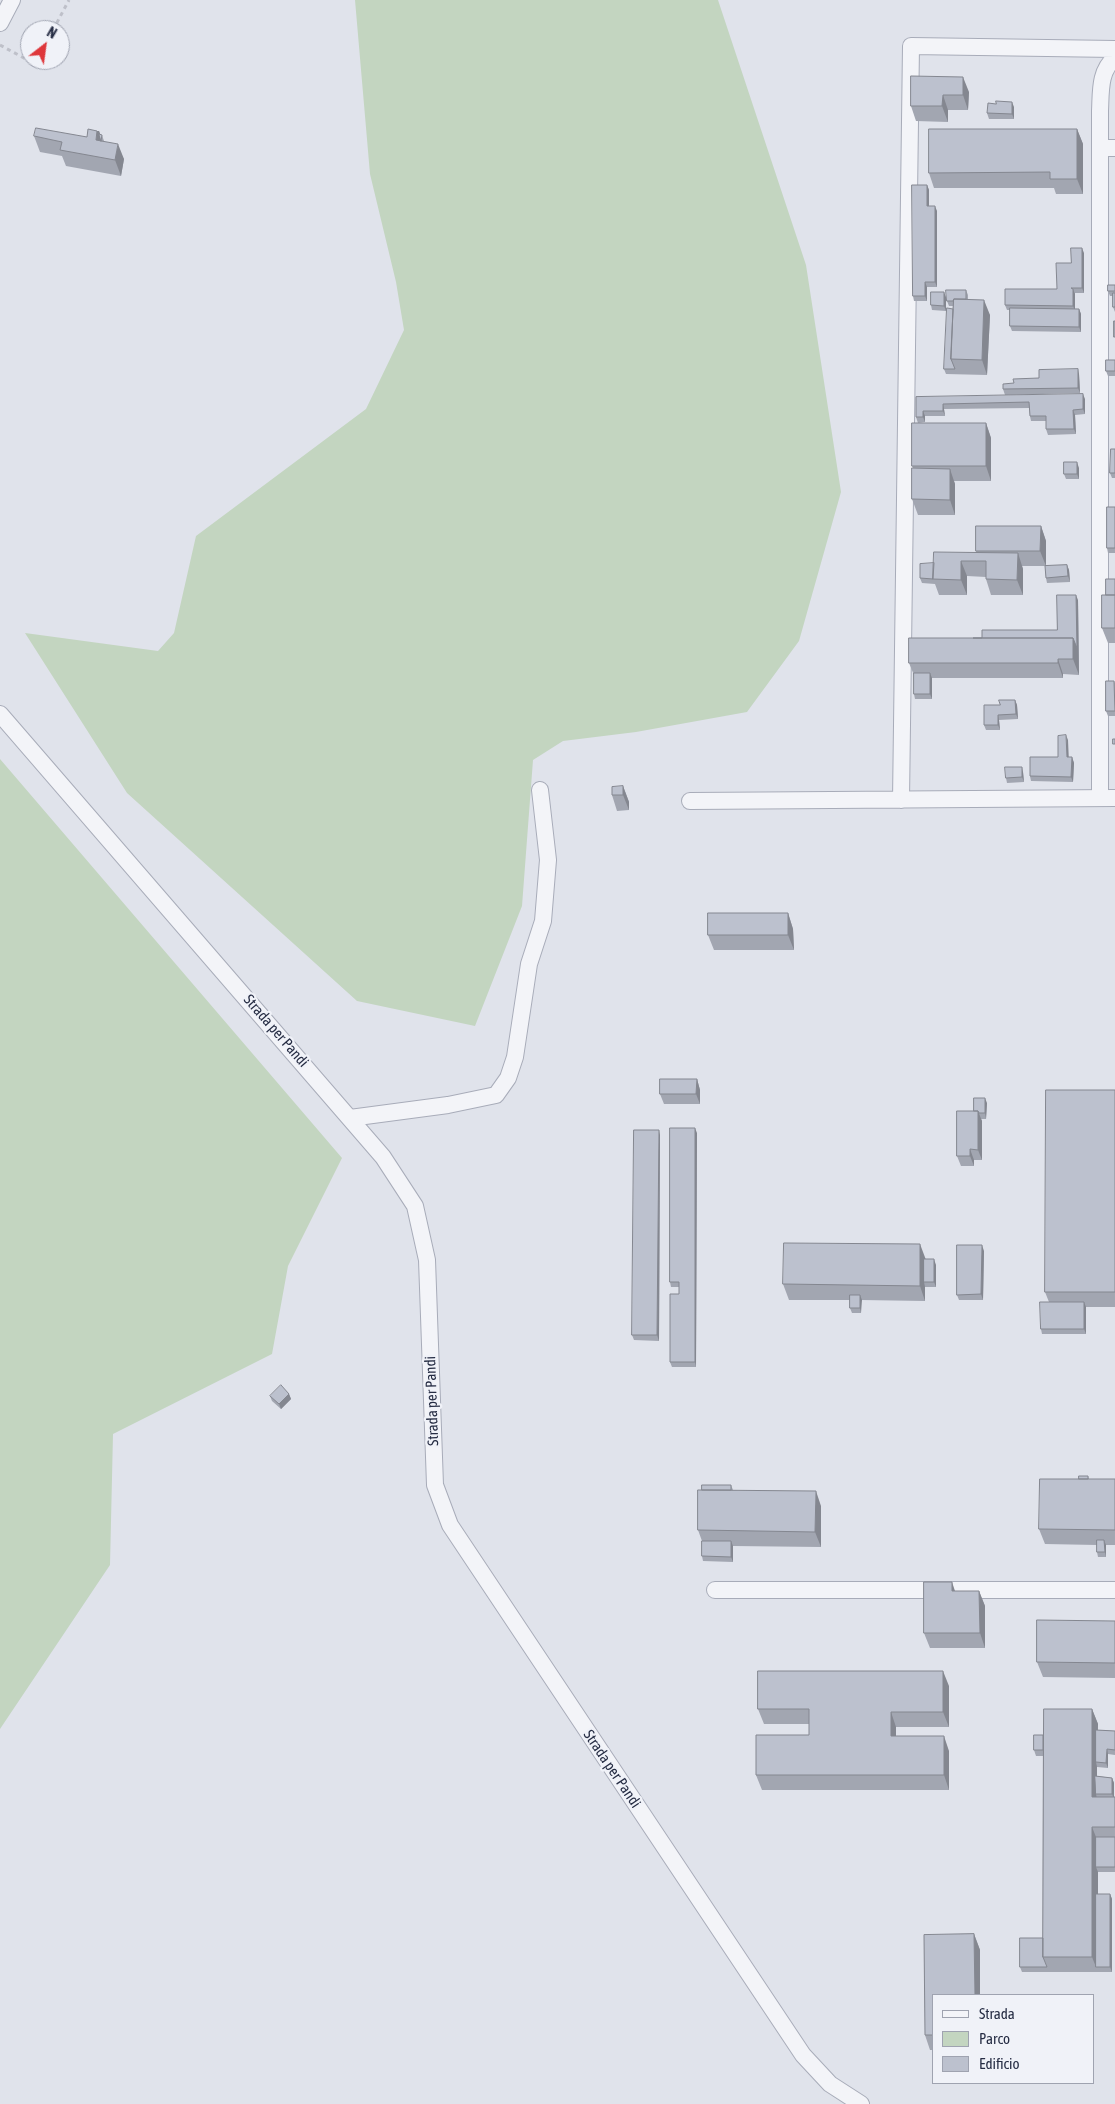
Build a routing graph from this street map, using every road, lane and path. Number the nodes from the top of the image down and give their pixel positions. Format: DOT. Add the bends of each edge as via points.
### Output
graph roads {
  1 [pos="12,0"];
  2 [pos="69,0"];
  3 [pos="58,20"];
  4 [pos="0,23"];
  5 [pos="0,45"];
  6 [pos="1115,49"];
  7 [pos="20,56"];
  8 [pos="1115,58"];
  9 [pos="1107,148"];
  10 [pos="0,714"];
  11 [pos="540,790"];
  12 [pos="1107,798"];
  13 [pos="901,800"];
  14 [pos="690,801"];
  15 [pos="350,1118"];
  16 [pos="715,1590"];
  17 [pos="1115,1590"];
  18 [pos="861,2104"];
  1 -- 4 [label="street"];
  2 -- 3 [label="path"];
  5 -- 7 [label="path"];
  6 -- 13 [label="street" via="911,46"];
  8 -- 9 [label="street" via="1101,79"];
  9 -- 12 [label="street"];
  10 -- 15 [label="street, Strada per Pandi"];
  11 -- 15 [label="street" via="548,860 543,921 529,964 515,1057 508,1078 496,1095"];
  12 -- 13 [label="street"];
  13 -- 14 [label="street"];
  15 -- 18 [label="street, Strada per Pandi" via="383,1157 415,1206 427,1260 435,1485 450,1525 803,2055 830,2084"];
  16 -- 17 [label="street"];
}
